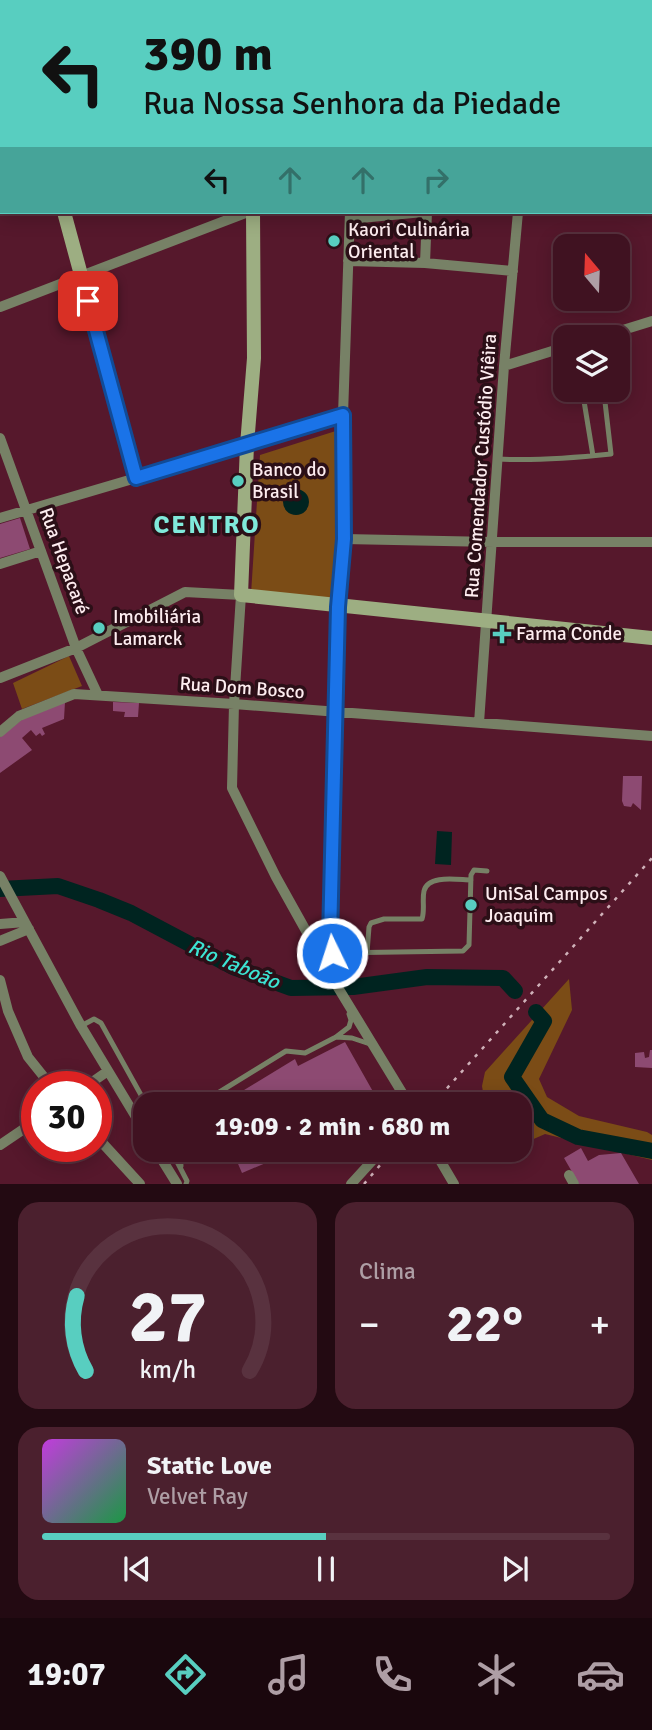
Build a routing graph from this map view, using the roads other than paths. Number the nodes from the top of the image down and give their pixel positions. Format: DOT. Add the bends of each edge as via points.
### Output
graph roads {
  1 [pos="65,214"];
  2 [pos="243,214"];
  3 [pos="253,214"];
  4 [pos="375,214"];
  5 [pos="425,214"];
  6 [pos="519,214"];
  7 [pos="350,215"];
  8 [pos="348,261"];
  9 [pos="425,263"];
  10 [pos="513,271"];
  11 [pos="81,276"];
  12 [pos="0,307"];
  13 [pos="652,321"];
  14 [pos="630,328"];
  15 [pos="553,351"];
  16 [pos="504,366"];
  17 [pos="343,415"];
  18 [pos="0,439"];
  19 [pos="247,445"];
  20 [pos="593,456"];
  21 [pos="498,459"];
  22 [pos="136,478"];
  23 [pos="27,510"];
  24 [pos="0,518"];
  25 [pos="344,539"];
  26 [pos="493,542"];
  27 [pos="652,542"];
  28 [pos="41,551"];
  29 [pos="0,564"];
  30 [pos="241,595"];
  31 [pos="338,607"];
  32 [pos="487,621"];
  33 [pos="652,638"];
  34 [pos="76,648"];
  35 [pos="0,678"];
  36 [pos="98,695"];
  37 [pos="233,704"];
  38 [pos="334,712"];
  39 [pos="0,715"];
  40 [pos="478,723"];
  41 [pos="2,730"];
  42 [pos="652,736"];
  43 [pos="487,871"];
  44 [pos="2,879"];
  45 [pos="471,880"];
  46 [pos="0,924"];
  47 [pos="27,926"];
  48 [pos="310,937"];
  49 [pos="330,938"];
  50 [pos="0,941"];
  51 [pos="317,949"];
  52 [pos="332,953"];
  53 [pos="367,953"];
  54 [pos="0,979"];
  55 [pos="333,979"];
  56 [pos="344,998"];
  57 [pos="81,1026"];
  58 [pos="336,1037"];
  59 [pos="378,1051"];
  60 [pos="39,1071"];
  61 [pos="108,1071"];
  62 [pos="112,1078"];
  63 [pos="139,1092"];
  64 [pos="219,1092"];
  65 [pos="401,1092"];
  66 [pos="133,1112"];
  67 [pos="21,1130"];
  68 [pos="0,1145"];
  69 [pos="112,1153"];
  70 [pos="163,1162"];
  71 [pos="177,1162"];
  72 [pos="181,1162"];
  73 [pos="371,1162"];
  74 [pos="441,1162"];
  75 [pos="181,1169"];
  76 [pos="140,1184"];
  77 [pos="177,1184"];
  78 [pos="186,1184"];
  79 [pos="351,1184"];
  80 [pos="454,1184"];
  1 -- 11 [label="street"];
  2 -- 11 [label="street"];
  3 -- 19 [label="street" via="254,358"];
  4 -- 7 [label="street"];
  5 -- 9 [label="street"];
  6 -- 10 [label="street, Rua Comendador Custódio Viêira"];
  7 -- 8 [label="street"];
  8 -- 9 [label="street"];
  8 -- 17 [label="street"];
  9 -- 10 [label="street"];
  10 -- 16 [label="street, Rua Comendador Custódio Viêira"];
  11 -- 12 [label="street"];
  11 -- 22 [label="street"];
  13 -- 14 [label="street"];
  15 -- 16 [label="street"];
  16 -- 21 [label="street, Rua Comendador Custódio Viêira"];
  17 -- 19 [label="street"];
  17 -- 25 [label="street"];
  18 -- 23 [label="street, Rua Hepacaré"];
  19 -- 22 [label="street"];
  19 -- 30 [label="street"];
  20 -- 20 [label="lane" via="611,454 605,402 597,397 584,401"];
  20 -- 21 [label="lane"];
  21 -- 26 [label="street, Rua Comendador Custódio Viêira"];
  22 -- 23 [label="street"];
  23 -- 24 [label="street"];
  23 -- 28 [label="street, Rua Hepacaré"];
  25 -- 26 [label="street"];
  25 -- 31 [label="street"];
  26 -- 27 [label="street"];
  26 -- 32 [label="street, Rua Comendador Custódio Viêira"];
  28 -- 29 [label="street"];
  28 -- 34 [label="street, Rua Hepacaré"];
  30 -- 31 [label="street"];
  30 -- 34 [label="street" via="185,592"];
  30 -- 37 [label="street"];
  31 -- 32 [label="street"];
  31 -- 38 [label="street"];
  32 -- 33 [label="street"];
  32 -- 40 [label="street, Rua Comendador Custódio Viêira"];
  34 -- 35 [label="street"];
  34 -- 36 [label="street, Rua Hepacaré"];
  36 -- 37 [label="street, Rua Dom Bosco"];
  36 -- 41 [label="street, Rua Dom Bosco" via="74,694 19,716"];
  37 -- 38 [label="street, Rua Dom Bosco"];
  37 -- 48 [label="street" via="232,788"];
  38 -- 40 [label="street, Rua Dom Bosco"];
  38 -- 49 [label="street"];
  39 -- 41 [label="street"];
  40 -- 42 [label="street, Rua Dom Bosco"];
  43 -- 45 [label="lane" via="474,870"];
  44 -- 47 [label="street"];
  45 -- 53 [label="lane" via="430,882 424,891 422,919 371,923"];
  45 -- 53 [label="lane" via="467,949"];
  46 -- 47 [label="street"];
  47 -- 50 [label="street"];
  47 -- 57 [label="street"];
  48 -- 49 [label="street"];
  48 -- 51 [label="street"];
  49 -- 52 [label="street"];
  51 -- 52 [label="street"];
  51 -- 55 [label="street"];
  52 -- 53 [label="lane"];
  52 -- 55 [label="street"];
  54 -- 60 [label="street" via="8,1011"];
  55 -- 56 [label="street"];
  56 -- 58 [label="lane" via="351,1020"];
  56 -- 59 [label="street"];
  57 -- 61 [label="street"];
  57 -- 63 [label="lane" via="94,1019 100,1023"];
  58 -- 59 [label="lane" via="352,1038"];
  58 -- 64 [label="lane" via="305,1053 286,1051"];
  59 -- 65 [label="street"];
  62 -- 66 [label="street"];
  67 -- 68 [label="street"];
  69 -- 76 [label="street"];
  70 -- 77 [label="street"];
  71 -- 75 [label="lane"];
  72 -- 75 [label="lane"];
  73 -- 79 [label="street"];
  74 -- 80 [label="street"];
  75 -- 78 [label="lane"];
}
